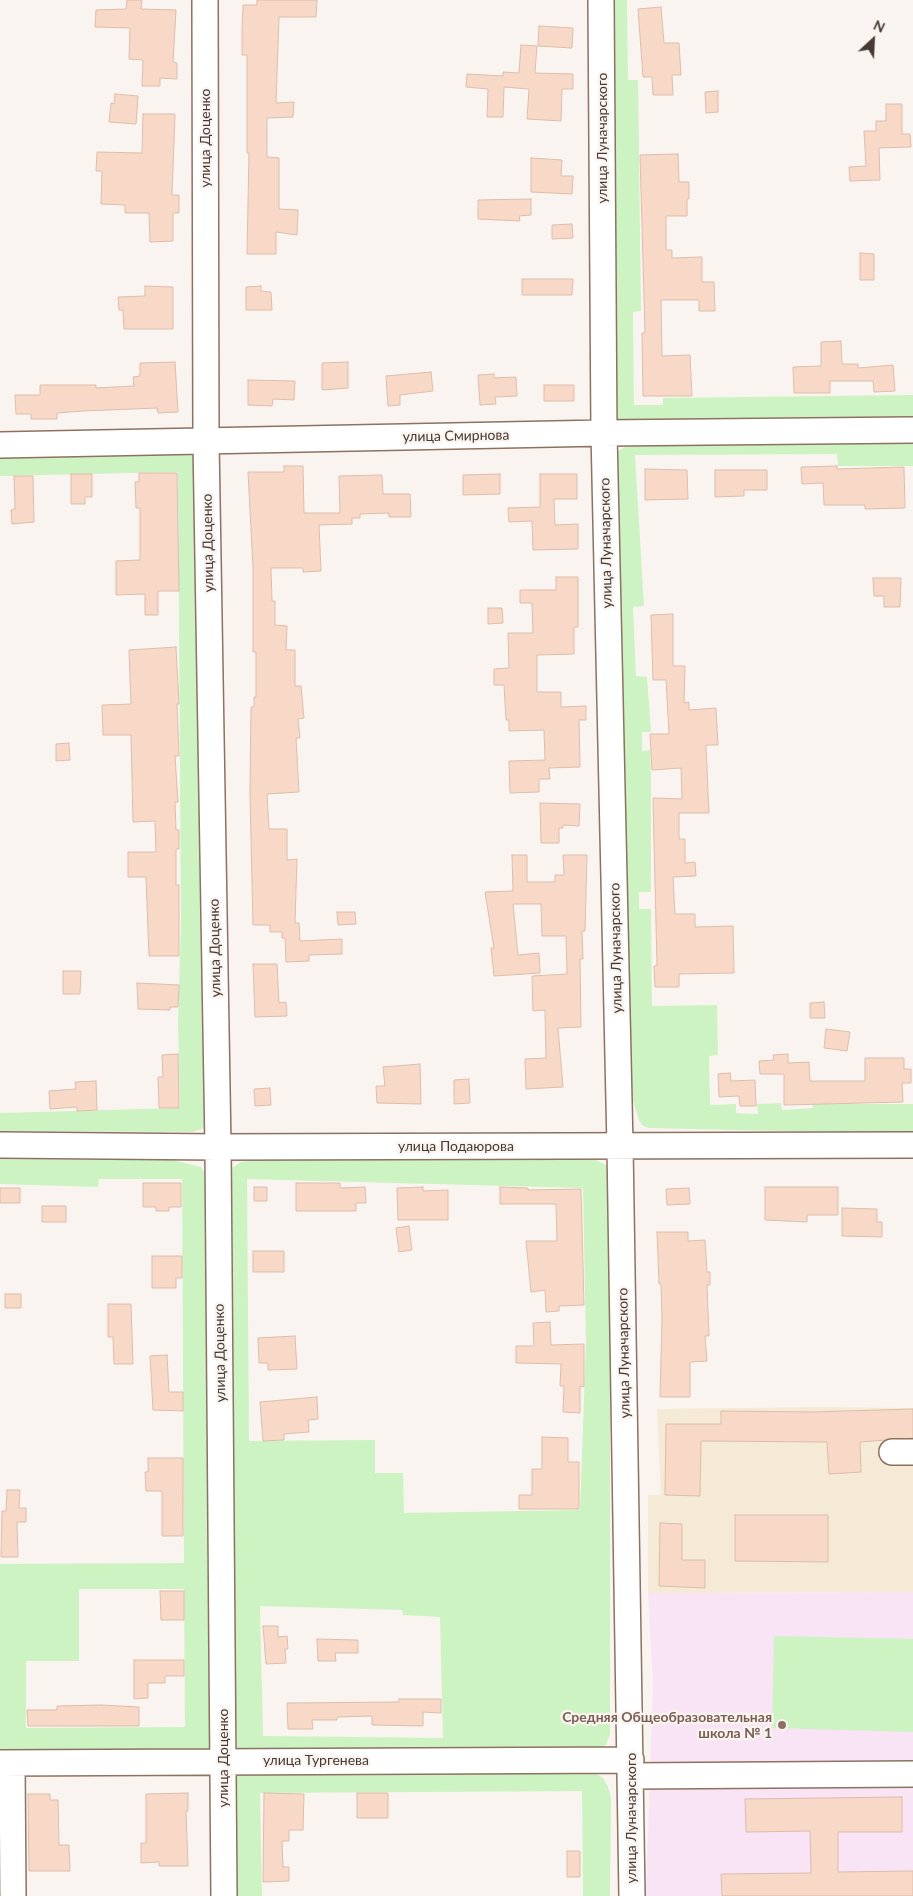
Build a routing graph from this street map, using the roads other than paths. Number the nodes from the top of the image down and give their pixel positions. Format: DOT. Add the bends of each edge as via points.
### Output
graph roads {
  1 [pos="205,0"];
  2 [pos="601,0"];
  3 [pos="913,430"];
  4 [pos="604,433"];
  5 [pos="206,442"];
  6 [pos="0,445"];
  7 [pos="0,1145"];
  8 [pos="913,1145"];
  9 [pos="620,1146"];
  10 [pos="218,1147"];
  11 [pos="224,1760"];
  12 [pos="6,1763"];
  13 [pos="631,1768"];
  14 [pos="913,1774"];
  15 [pos="13,1896"];
  16 [pos="224,1896"];
  17 [pos="632,1896"];
  1 -- 5 [label="street, улица Доценко"];
  2 -- 4 [label="street, улица Луначарского"];
  3 -- 4 [label="street, улица Смирнова"];
  4 -- 5 [label="street, улица Смирнова"];
  4 -- 9 [label="street, улица Луначарского"];
  5 -- 6 [label="street, улица Смирнова"];
  5 -- 10 [label="street, улица Доценко"];
  7 -- 10 [label="street, улица Подаюрова"];
  8 -- 9 [label="street, улица Подаюрова"];
  9 -- 10 [label="street, улица Подаюрова"];
  9 -- 13 [label="street, улица Луначарского"];
  10 -- 11 [label="street, улица Доценко"];
  11 -- 12 [label="street, улица Тургенева"];
  11 -- 13 [label="street, улица Тургенева"];
  11 -- 16 [label="street, улица Доценко"];
  12 -- 15 [label="street"];
  13 -- 14 [label="street, улица Тургенева"];
  13 -- 17 [label="street, улица Луначарского"];
}
